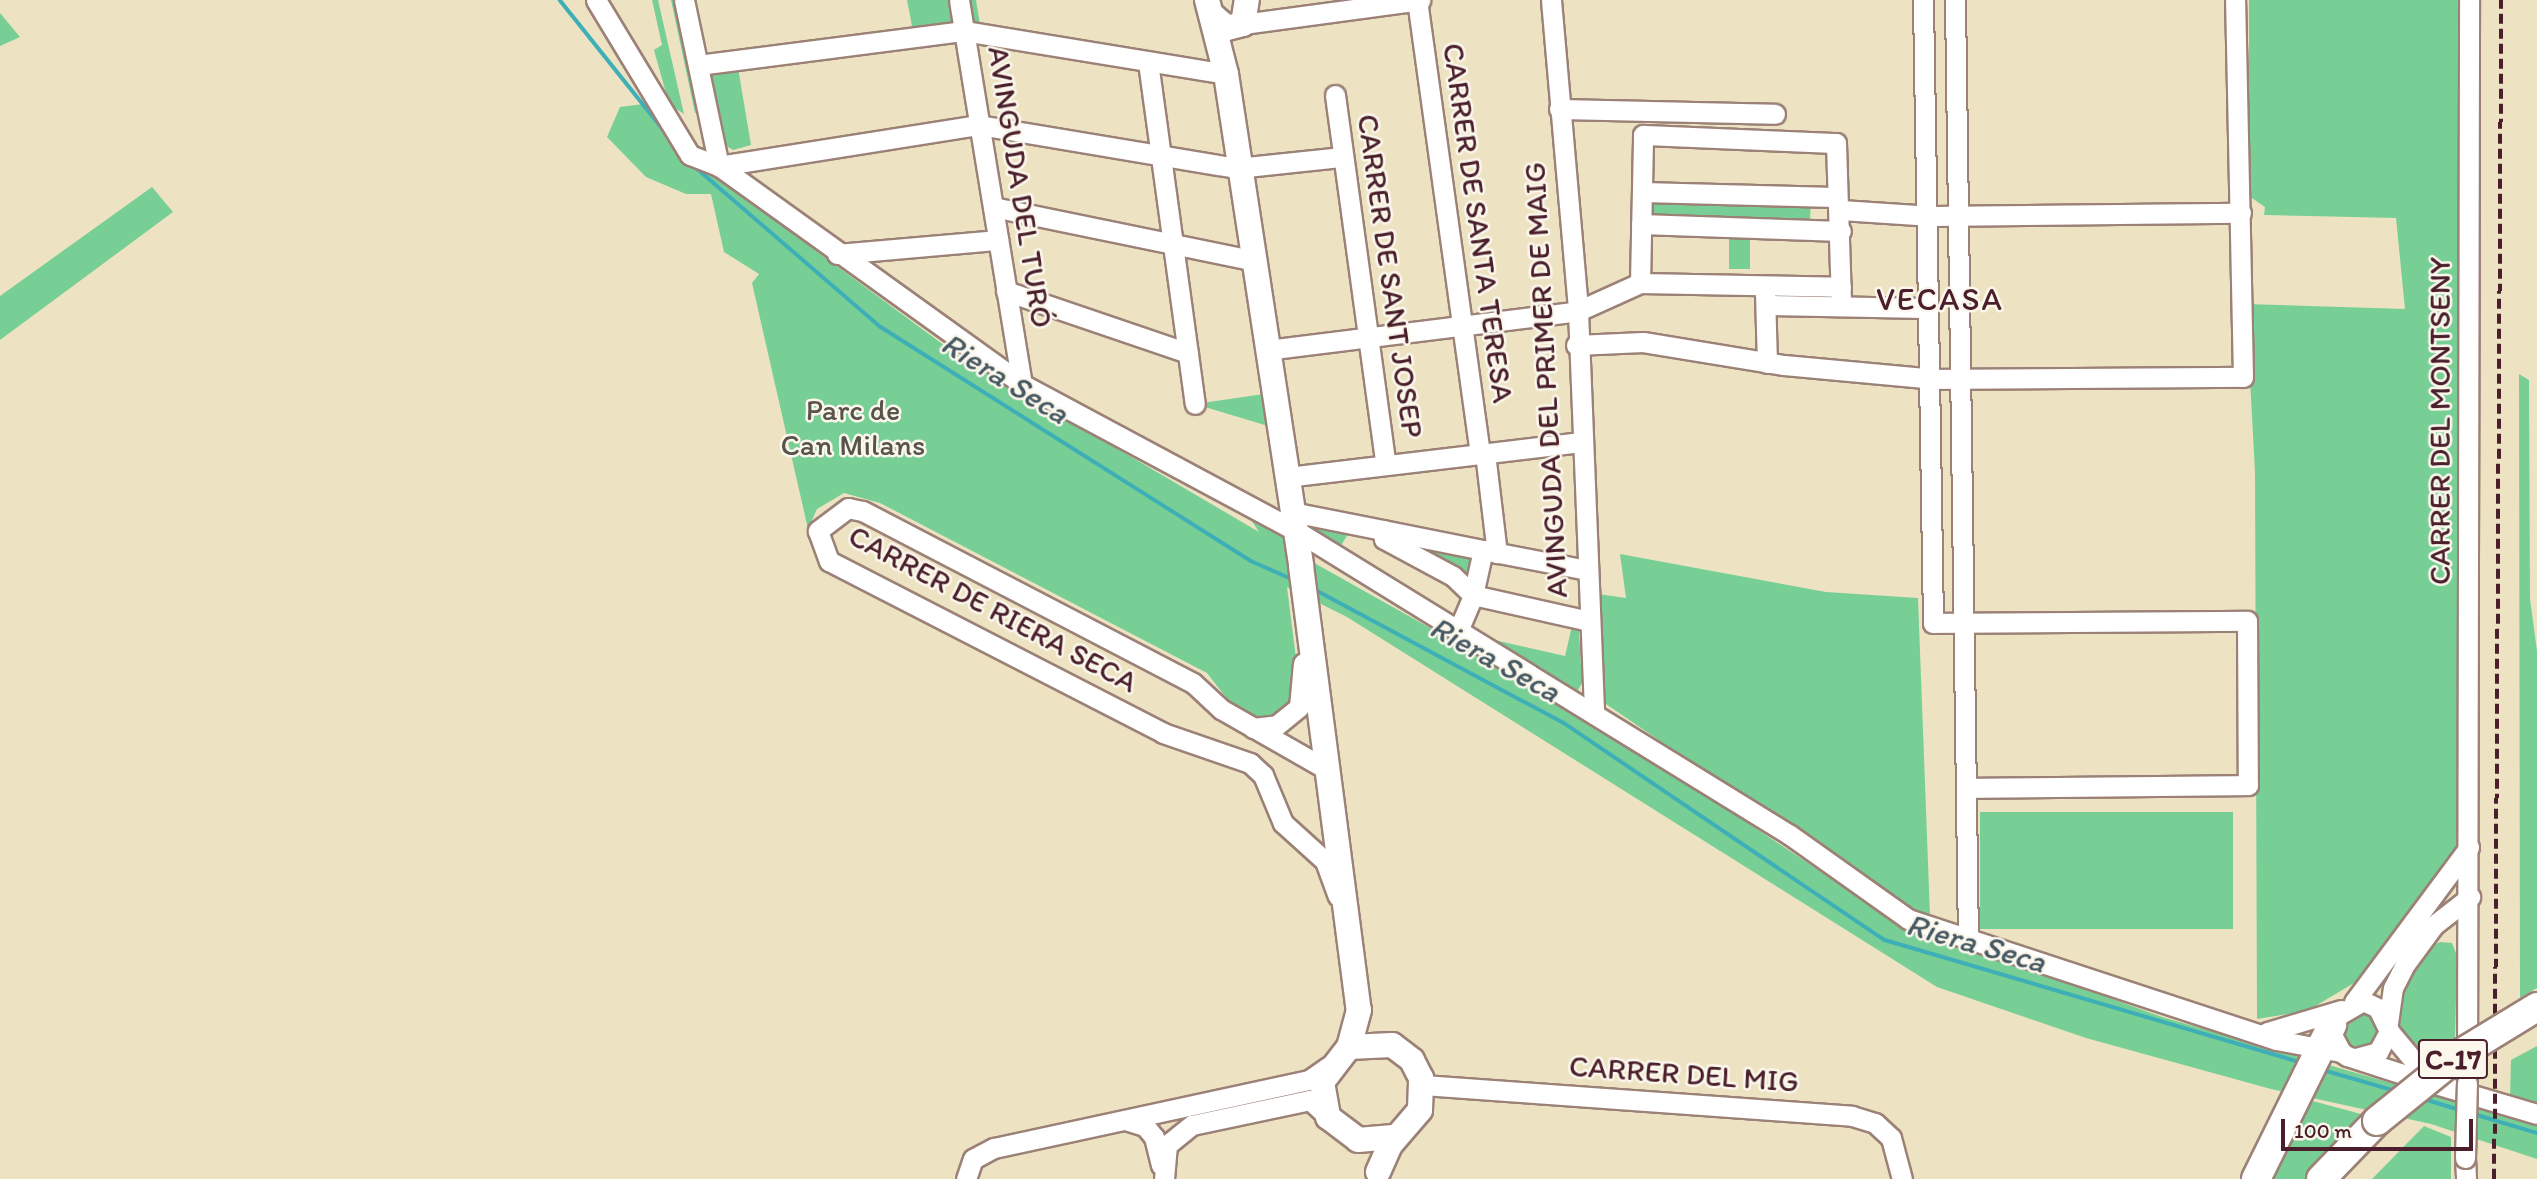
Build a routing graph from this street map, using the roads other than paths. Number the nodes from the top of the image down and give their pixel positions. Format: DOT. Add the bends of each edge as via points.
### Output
graph roads {
  1 [pos="596,0"];
  2 [pos="684,0"];
  3 [pos="959,0"];
  4 [pos="1418,0"];
  5 [pos="1551,0"];
  6 [pos="1923,0"];
  7 [pos="1955,0"];
  8 [pos="2235,0"];
  9 [pos="2469,0"];
  10 [pos="1209,5"];
  11 [pos="1324,8"];
  12 [pos="1244,11"];
  13 [pos="964,31"];
  14 [pos="1148,62"];
  15 [pos="698,65"];
  16 [pos="1225,71"];
  17 [pos="1335,95"];
  18 [pos="1559,109"];
  19 [pos="1738,113"];
  20 [pos="1775,114"];
  21 [pos="979,125"];
  22 [pos="1738,139"];
  23 [pos="1342,157"];
  24 [pos="1161,159"];
  25 [pos="712,164"];
  26 [pos="1237,167"];
  27 [pos="1642,192"];
  28 [pos="1838,204"];
  29 [pos="993,207"];
  30 [pos="1926,212"];
  31 [pos="2241,213"];
  32 [pos="1958,216"];
  33 [pos="1641,224"];
  34 [pos="1841,231"];
  35 [pos="998,240"];
  36 [pos="1173,245"];
  37 [pos="837,254"];
  38 [pos="1252,260"];
  39 [pos="1640,284"];
  40 [pos="1765,285"];
  41 [pos="1006,291"];
  42 [pos="1841,297"];
  43 [pos="1766,305"];
  44 [pos="1927,308"];
  45 [pos="1578,311"];
  46 [pos="1463,324"];
  47 [pos="1372,335"];
  48 [pos="1576,345"];
  49 [pos="1268,350"];
  50 [pos="1188,353"];
  51 [pos="1767,363"];
  52 [pos="1929,377"];
  53 [pos="1960,380"];
  54 [pos="1022,384"];
  55 [pos="1195,404"];
  56 [pos="1580,442"];
  57 [pos="1482,454"];
  58 [pos="1386,466"];
  59 [pos="1287,478"];
  60 [pos="1294,521"];
  61 [pos="1384,530"];
  62 [pos="1490,552"];
  63 [pos="1587,570"];
  64 [pos="1473,595"];
  65 [pos="1306,603"];
  66 [pos="1589,621"];
  67 [pos="1964,624"];
  68 [pos="1458,631"];
  69 [pos="1594,714"];
  70 [pos="1253,728"];
  71 [pos="1326,769"];
  72 [pos="1966,788"];
  73 [pos="2471,842"];
  74 [pos="2470,896"];
  75 [pos="2432,902"];
  76 [pos="1346,920"];
  77 [pos="2428,933"];
  78 [pos="1968,939"];
  79 [pos="2468,949"];
  80 [pos="2537,1007"];
  81 [pos="1359,1010"];
  82 [pos="2388,1027"];
  83 [pos="2537,1028"];
  84 [pos="2255,1033"];
  85 [pos="2338,1036"];
  86 [pos="1383,1042"];
  87 [pos="1349,1047"];
  88 [pos="1329,1066"];
  89 [pos="2431,1081"];
  90 [pos="1423,1085"];
  91 [pos="1171,1110"];
  92 [pos="2537,1114"];
  93 [pos="1328,1117"];
  94 [pos="1125,1120"];
  95 [pos="1192,1125"];
  96 [pos="2384,1127"];
  97 [pos="1396,1136"];
  98 [pos="1357,1140"];
  99 [pos="1378,1175"];
  100 [pos="1164,1177"];
  101 [pos="967,1179"];
  102 [pos="1902,1179"];
  103 [pos="2256,1179"];
  104 [pos="2321,1179"];
  105 [pos="2346,1179"];
  106 [pos="2466,1179"];
  1 -- 25 [label="street" via="690,155"];
  2 -- 15 [label="street"];
  3 -- 13 [label="street, AVINGUDA DEL TURÓ"];
  4 -- 11 [label="street"];
  4 -- 46 [label="street, CARRER DE SANTA TERESA"];
  5 -- 18 [label="street, AVINGUDA DEL PRIMER DE MAIG"];
  6 -- 30 [label="street"];
  7 -- 32 [label="street"];
  8 -- 31 [label="street"];
  9 -- 73 [label="street, CARRER DEL MONTSENY"];
  10 -- 12 [label="main road"];
  10 -- 16 [label="main road"];
  11 -- 12 [label="street"];
  12 -- 16 [label="main road"];
  13 -- 14 [label="street"];
  13 -- 15 [label="street"];
  13 -- 21 [label="street, AVINGUDA DEL TURÓ"];
  14 -- 16 [label="street"];
  14 -- 24 [label="street"];
  15 -- 25 [label="street"];
  16 -- 26 [label="main road"];
  17 -- 23 [label="street, CARRER DE SANT JOSEP"];
  18 -- 19 [label="street"];
  18 -- 45 [label="street, AVINGUDA DEL PRIMER DE MAIG"];
  19 -- 20 [label="street"];
  19 -- 22 [label="street"];
  21 -- 24 [label="street"];
  21 -- 25 [label="street"];
  21 -- 29 [label="street, AVINGUDA DEL TURÓ"];
  22 -- 27 [label="street" via="1643,135"];
  22 -- 28 [label="street" via="1836,143"];
  23 -- 26 [label="street"];
  23 -- 47 [label="street, CARRER DE SANT JOSEP"];
  24 -- 26 [label="street"];
  24 -- 36 [label="street"];
  25 -- 37 [label="street"];
  26 -- 38 [label="main road"];
  27 -- 28 [label="street"];
  27 -- 33 [label="street"];
  28 -- 30 [label="street"];
  28 -- 34 [label="street"];
  29 -- 35 [label="street, AVINGUDA DEL TURÓ"];
  29 -- 36 [label="street"];
  30 -- 32 [label="street"];
  30 -- 44 [label="street"];
  31 -- 32 [label="street"];
  31 -- 53 [label="street" via="2243,377"];
  32 -- 53 [label="street"];
  33 -- 34 [label="street"];
  33 -- 39 [label="street"];
  34 -- 42 [label="street"];
  35 -- 37 [label="street"];
  35 -- 41 [label="street, AVINGUDA DEL TURÓ"];
  36 -- 38 [label="street"];
  36 -- 50 [label="street"];
  37 -- 54 [label="street"];
  38 -- 49 [label="main road"];
  39 -- 40 [label="street"];
  39 -- 45 [label="street"];
  40 -- 42 [label="street"];
  40 -- 43 [label="street"];
  41 -- 50 [label="street"];
  41 -- 54 [label="street, AVINGUDA DEL TURÓ"];
  42 -- 43 [label="street"];
  42 -- 44 [label="street"];
  43 -- 51 [label="street"];
  44 -- 52 [label="street"];
  45 -- 46 [label="street"];
  45 -- 48 [label="street, AVINGUDA DEL PRIMER DE MAIG"];
  46 -- 47 [label="street"];
  46 -- 57 [label="street, CARRER DE SANTA TERESA"];
  47 -- 49 [label="street"];
  47 -- 58 [label="street, CARRER DE SANT JOSEP"];
  48 -- 51 [label="street" via="1643,342"];
  48 -- 56 [label="street, AVINGUDA DEL PRIMER DE MAIG"];
  49 -- 59 [label="main road"];
  50 -- 55 [label="street"];
  51 -- 52 [label="street"];
  52 -- 53 [label="street"];
  52 -- 67 [label="street" via="1933,624"];
  53 -- 67 [label="street"];
  54 -- 60 [label="street"];
  56 -- 57 [label="street"];
  56 -- 63 [label="street, AVINGUDA DEL PRIMER DE MAIG"];
  57 -- 58 [label="street"];
  57 -- 62 [label="street, CARRER DE SANTA TERESA"];
  58 -- 59 [label="street"];
  59 -- 60 [label="main road"];
  60 -- 61 [label="street"];
  60 -- 65 [label="main road"];
  60 -- 68 [label="street"];
  61 -- 62 [label="street"];
  61 -- 64 [label="street" via="1384,539 1453,576"];
  62 -- 63 [label="street"];
  62 -- 64 [label="street, CARRER DE SANTA TERESA"];
  63 -- 66 [label="street, AVINGUDA DEL PRIMER DE MAIG"];
  64 -- 66 [label="street"];
  64 -- 68 [label="street, CARRER DE SANTA TERESA"];
  65 -- 70 [label="street" via="1305,688 1299,707 1277,725"];
  65 -- 71 [label="main road"];
  66 -- 69 [label="street, AVINGUDA DEL PRIMER DE MAIG"];
  67 -- 72 [label="street"];
  67 -- 72 [label="street" via="2247,621 2248,785"];
  68 -- 69 [label="street"];
  69 -- 78 [label="street" via="1790,835 1908,919"];
  70 -- 71 [label="street, CARRER DE RIERA SECA"];
  70 -- 76 [label="street, CARRER DE RIERA SECA" via="1193,683 862,511 848,508 818,531 829,561 1163,733 1250,763 1267,781 1283,823 1325,861"];
  71 -- 76 [label="main road"];
  72 -- 78 [label="street"];
  73 -- 74 [label="street, CARRER DEL MONTSENY"];
  73 -- 75 [label="street"];
  74 -- 75 [label="street" via="2456,887"];
  74 -- 77 [label="street"];
  74 -- 79 [label="street, CARRER DEL MONTSENY"];
  75 -- 85 [label="street"];
  76 -- 81 [label="main road"];
  77 -- 79 [label="street" via="2452,928"];
  77 -- 82 [label="street" via="2398,977"];
  78 -- 84 [label="street"];
  79 -- 106 [label="street, CARRER DEL MONTSENY, bridge"];
  80 -- 96 [label="highway, C-17, bridge" via="2451,1061"];
  81 -- 86 [label="main road"];
  81 -- 87 [label="main road"];
  82 -- 85 [label="street" via="2378,1052"];
  82 -- 85 [label="street" via="2371,1003"];
  82 -- 89 [label="street"];
  83 -- 96 [label="highway, C-17"];
  84 -- 85 [label="street"];
  84 -- 85 [label="street" via="2289,1030"];
  85 -- 89 [label="street"];
  85 -- 103 [label="highway" via="2299,1095"];
  86 -- 87 [label="main road"];
  86 -- 90 [label="main road" via="1412,1060"];
  87 -- 88 [label="main road"];
  88 -- 91 [label="street" via="1309,1080"];
  88 -- 93 [label="main road" via="1321,1093"];
  89 -- 92 [label="street"];
  90 -- 97 [label="main road" via="1420,1110"];
  90 -- 102 [label="street, CARRER DEL MIG" via="1852,1115 1875,1123 1891,1138"];
  91 -- 94 [label="street"];
  91 -- 95 [label="street" via="1169,1123"];
  93 -- 95 [label="street" via="1310,1100"];
  93 -- 98 [label="main road"];
  94 -- 100 [label="street" via="1145,1126 1154,1137"];
  94 -- 101 [label="street" via="985,1151 973,1159"];
  95 -- 100 [label="street" via="1167,1144"];
  96 -- 104 [label="highway, C-17"];
  96 -- 105 [label="highway, C-17"];
  97 -- 98 [label="main road"];
  97 -- 99 [label="main road"];
  98 -- 99 [label="main road"];
}
